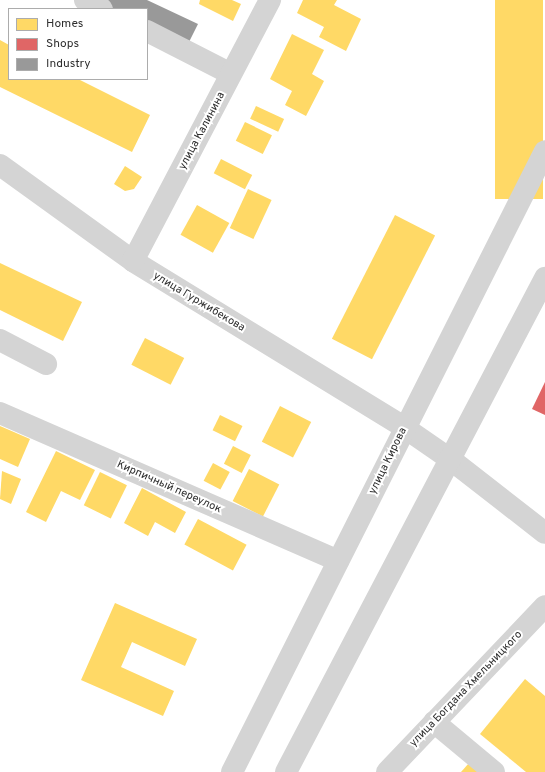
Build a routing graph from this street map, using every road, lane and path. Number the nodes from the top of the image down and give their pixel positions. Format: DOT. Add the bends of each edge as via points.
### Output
graph roads {
  1 [pos="84,0"];
  2 [pos="270,0"];
  3 [pos="100,8"];
  4 [pos="148,32"];
  5 [pos="231,74"];
  6 [pos="545,151"];
  7 [pos="0,165"];
  8 [pos="133,261"];
  9 [pos="545,278"];
  10 [pos="0,340"];
  11 [pos="46,364"];
  12 [pos="0,413"];
  13 [pos="405,428"];
  14 [pos="450,459"];
  15 [pos="545,533"];
  16 [pos="338,561"];
  17 [pos="545,606"];
  18 [pos="434,722"];
  19 [pos="232,772"];
  20 [pos="286,772"];
  21 [pos="386,772"];
  22 [pos="494,772"];
  1 -- 3 [label="street"];
  2 -- 5 [label="street, улица Калинина"];
  4 -- 5 [label="street"];
  5 -- 8 [label="street, улица Калинина"];
  6 -- 13 [label="street, улица Кирова"];
  7 -- 8 [label="street, улица Гуржибекова"];
  8 -- 13 [label="street, улица Гуржибекова"];
  9 -- 14 [label="street"];
  10 -- 11 [label="street"];
  12 -- 16 [label="street, Кирпичный переулок"];
  13 -- 14 [label="street, улица Гуржибекова"];
  13 -- 16 [label="street, улица Кирова"];
  14 -- 15 [label="street, улица Гуржибекова"];
  14 -- 20 [label="street"];
  16 -- 19 [label="street, улица Кирова"];
  17 -- 18 [label="street, улица Богдана Хмельницкого"];
  18 -- 21 [label="street, улица Богдана Хмельницкого"];
  18 -- 22 [label="street"];
}
